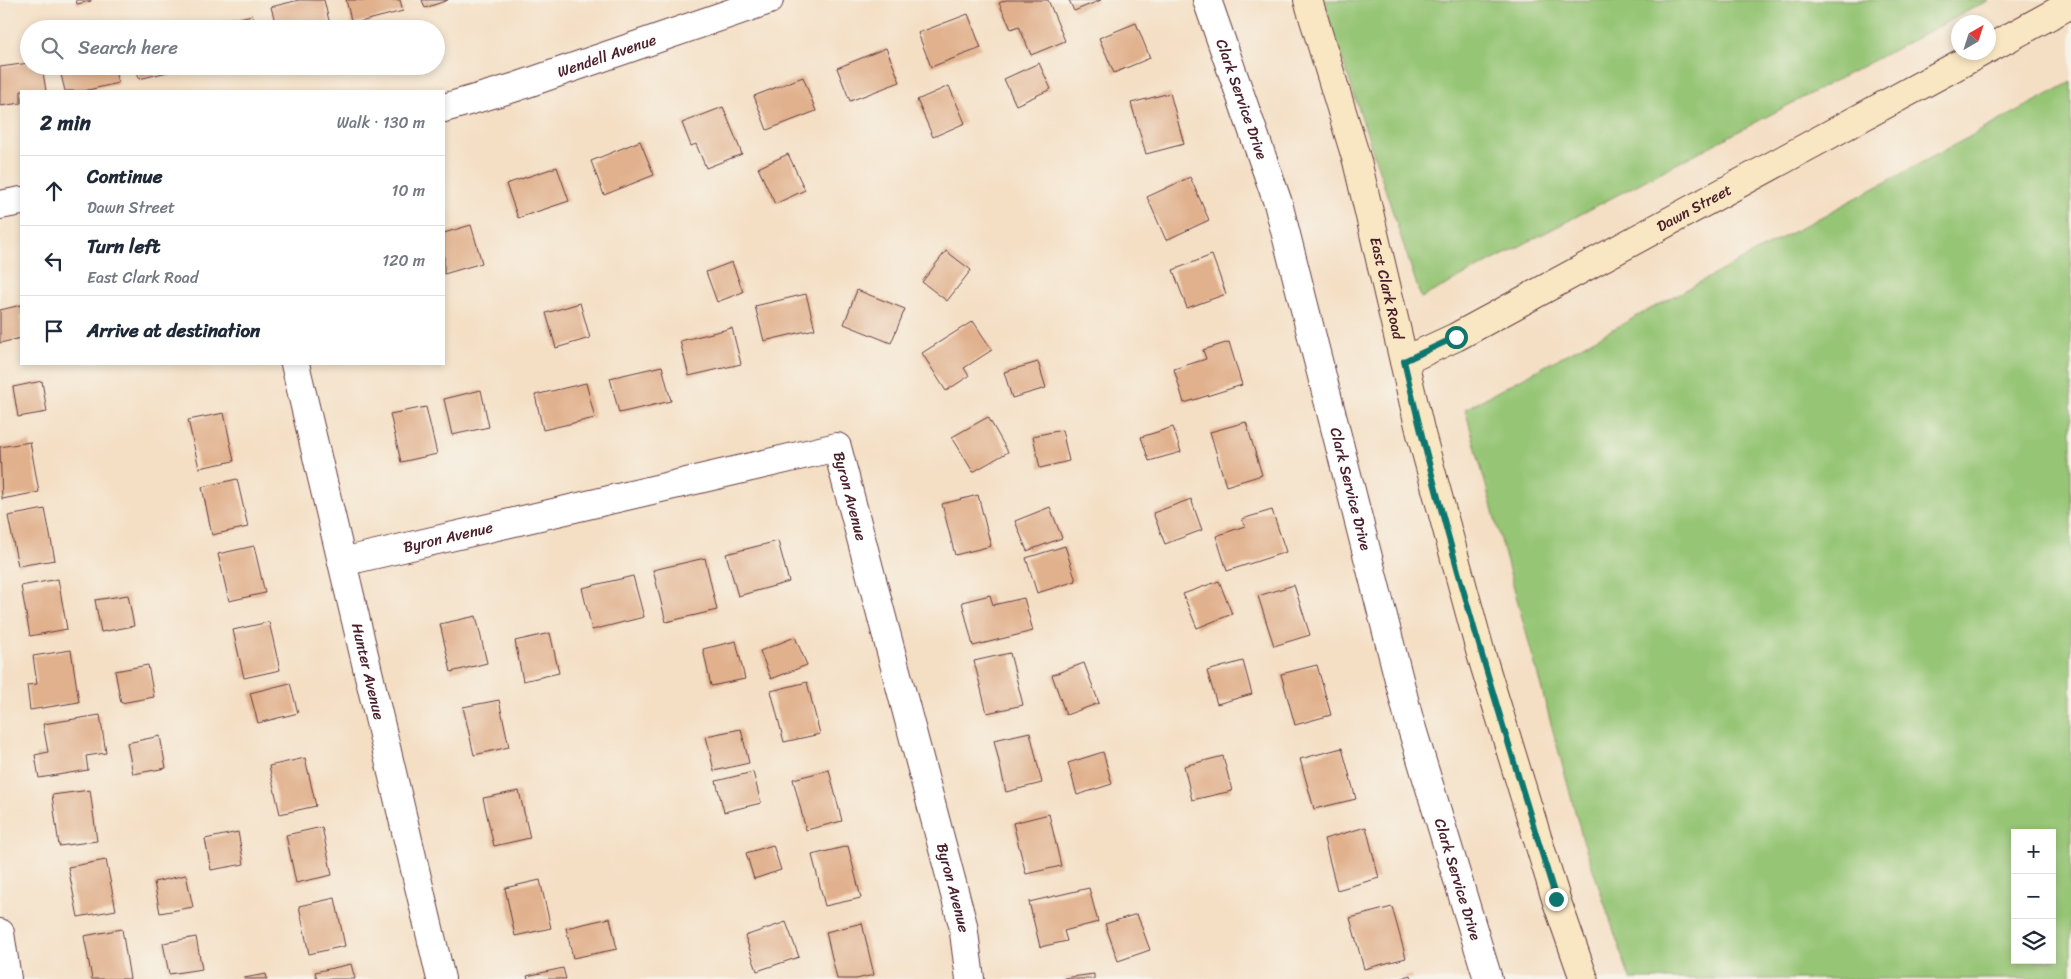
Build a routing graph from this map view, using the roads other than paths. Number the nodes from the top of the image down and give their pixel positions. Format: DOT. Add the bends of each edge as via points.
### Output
graph roads {
  1 [pos="769,0"];
  2 [pos="1207,0"];
  3 [pos="1308,0"];
  4 [pos="2071,4"];
  5 [pos="1996,45"];
  6 [pos="1967,60"];
  7 [pos="445,108"];
  8 [pos="20,201"];
  9 [pos="0,205"];
  10 [pos="1404,361"];
  11 [pos="295,365"];
  12 [pos="342,562"];
  13 [pos="0,933"];
  14 [pos="7,979"];
  15 [pos="441,979"];
  16 [pos="970,979"];
  17 [pos="1488,979"];
  18 [pos="1584,979"];
  1 -- 7 [label="street, Wendell Avenue" via="513,88"];
  2 -- 17 [label="street, Clark Service Drive" via="1278,203 1409,719"];
  3 -- 10 [label="main road, East Clark Road" via="1356,161"];
  4 -- 5 [label="main road"];
  6 -- 10 [label="main road, Dawn Street" via="1456,337"];
  8 -- 9 [label="street"];
  10 -- 18 [label="main road, East Clark Road" via="1440,508 1481,654 1556,899"];
  11 -- 12 [label="street, Hunter Avenue"];
  12 -- 15 [label="street, Hunter Avenue"];
  12 -- 16 [label="street, Byron Avenue" via="837,447 963,926"];
  13 -- 14 [label="street"];
}
